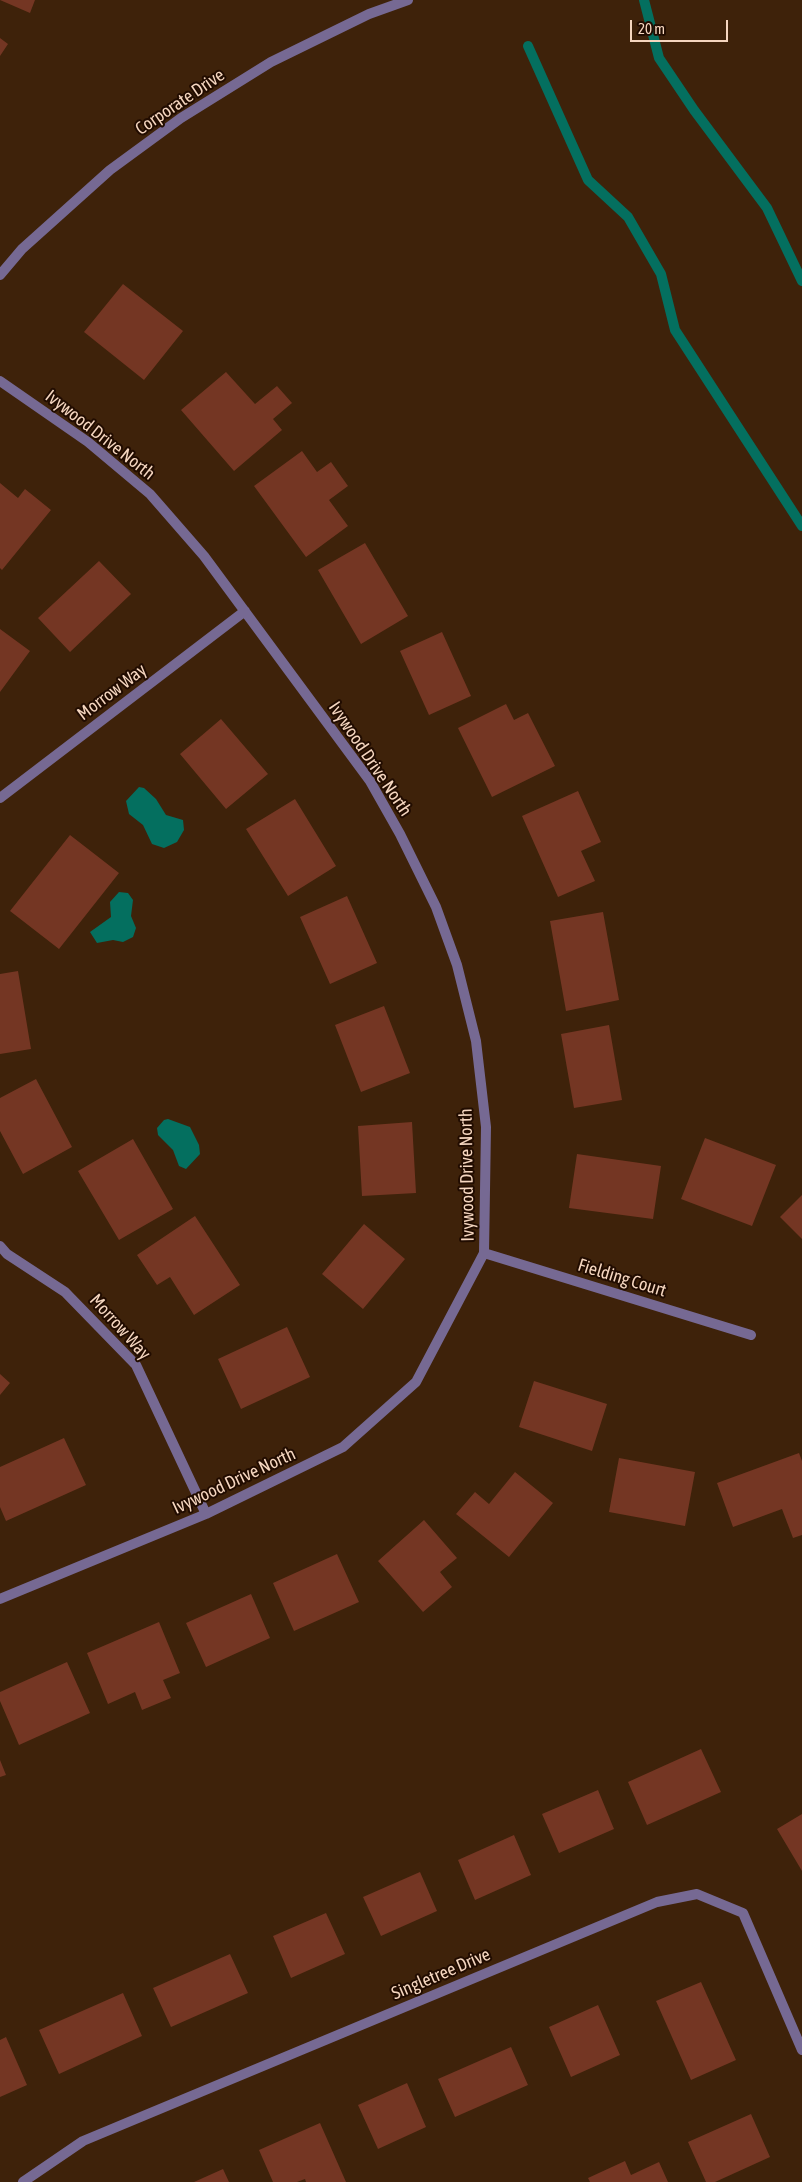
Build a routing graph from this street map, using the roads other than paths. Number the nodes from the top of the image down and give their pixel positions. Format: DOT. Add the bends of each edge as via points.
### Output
graph roads {
  1 [pos="408,0"];
  2 [pos="0,275"];
  3 [pos="0,381"];
  4 [pos="244,611"];
  5 [pos="0,798"];
  6 [pos="0,1246"];
  7 [pos="484,1253"];
  8 [pos="751,1335"];
  9 [pos="206,1514"];
  10 [pos="0,1599"];
  11 [pos="802,2050"];
  12 [pos="23,2182"];
  1 -- 2 [label="street, Corporate Drive" via="369,14 271,62 181,118 110,170 22,249"];
  3 -- 4 [label="street, Ivywood Drive North" via="88,442 150,494 204,556"];
  4 -- 5 [label="street, Morrow Way"];
  4 -- 7 [label="street, Ivywood Drive North" via="370,782 436,907 457,966 476,1041 486,1126"];
  6 -- 9 [label="street, Morrow Way" via="65,1292 136,1366"];
  7 -- 8 [label="street, Fielding Court"];
  7 -- 9 [label="street, Ivywood Drive North" via="416,1382 344,1447"];
  9 -- 10 [label="street, Ivywood Drive North"];
  11 -- 12 [label="street, Singletree Drive" via="744,1913 697,1894 657,1902 82,2141"];
}
